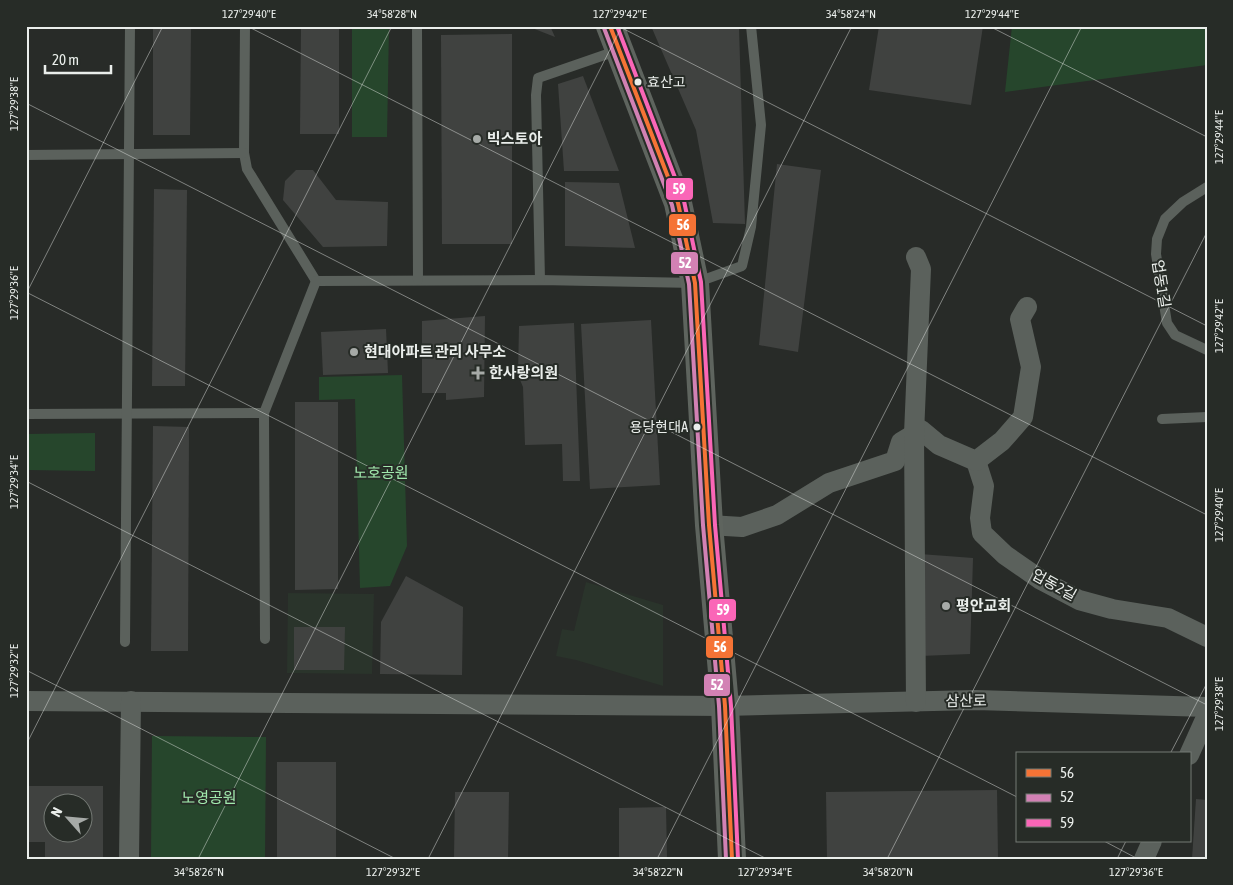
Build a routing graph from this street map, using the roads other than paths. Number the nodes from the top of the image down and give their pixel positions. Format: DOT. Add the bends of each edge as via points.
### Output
graph roads {
  1 [pos="130,26"];
  2 [pos="245,26"];
  3 [pos="417,26"];
  4 [pos="751,26"];
  5 [pos="615,38"];
  6 [pos="244,153"];
  7 [pos="129,154"];
  8 [pos="26,155"];
  9 [pos="1207,187"];
  10 [pos="916,257"];
  11 [pos="418,280"];
  12 [pos="540,280"];
  13 [pos="316,281"];
  14 [pos="695,283"];
  15 [pos="1027,307"];
  16 [pos="1207,350"];
  17 [pos="264,412"];
  18 [pos="127,413"];
  19 [pos="26,414"];
  20 [pos="1207,417"];
  21 [pos="1162,420"];
  22 [pos="914,434"];
  23 [pos="976,460"];
  24 [pos="709,525"];
  25 [pos="1207,637"];
  26 [pos="265,639"];
  27 [pos="125,642"];
  28 [pos="26,701"];
  29 [pos="131,701"];
  30 [pos="916,702"];
  31 [pos="725,706"];
  32 [pos="1207,707"];
  33 [pos="1207,715"];
  34 [pos="1190,753"];
  35 [pos="1152,842"];
  36 [pos="129,859"];
  37 [pos="732,859"];
  38 [pos="1144,859"];
  1 -- 7 [label="lane"];
  2 -- 6 [label="lane"];
  3 -- 11 [label="lane"];
  4 -- 14 [label="lane" via="761,125 751,227 742,266"];
  5 -- 12 [label="lane" via="538,78"];
  5 -- 14 [label="main road" via="678,203"];
  6 -- 7 [label="lane"];
  6 -- 13 [label="lane" via="247,169"];
  7 -- 8 [label="lane"];
  7 -- 18 [label="lane"];
  9 -- 16 [label="lane, 업동1길" via="1183,202 1165,219 1157,239 1156,254 1167,323 1175,335"];
  10 -- 22 [label="street" via="921,270"];
  11 -- 12 [label="lane"];
  11 -- 13 [label="lane"];
  12 -- 14 [label="lane"];
  13 -- 17 [label="lane"];
  14 -- 24 [label="main road"];
  15 -- 23 [label="street" via="1020,319 1031,367 1023,417 1002,441"];
  17 -- 18 [label="lane"];
  17 -- 26 [label="lane"];
  18 -- 19 [label="lane"];
  18 -- 27 [label="lane"];
  20 -- 21 [label="lane"];
  22 -- 23 [label="street" via="921,430 939,444"];
  22 -- 24 [label="street" via="901,442 895,461 829,482 777,515 742,527"];
  22 -- 30 [label="street"];
  23 -- 25 [label="street, 업동2길" via="984,486 980,518 982,533 1005,555 1041,580 1080,600 1168,618"];
  24 -- 31 [label="main road"];
  28 -- 29 [label="street, 삼산로"];
  29 -- 31 [label="street, 삼산로"];
  29 -- 36 [label="street"];
  30 -- 31 [label="street, 삼산로"];
  30 -- 32 [label="street, 삼산로" via="976,700"];
  31 -- 37 [label="main road"];
  33 -- 34 [label="street"];
  35 -- 38 [label="street"];
}
